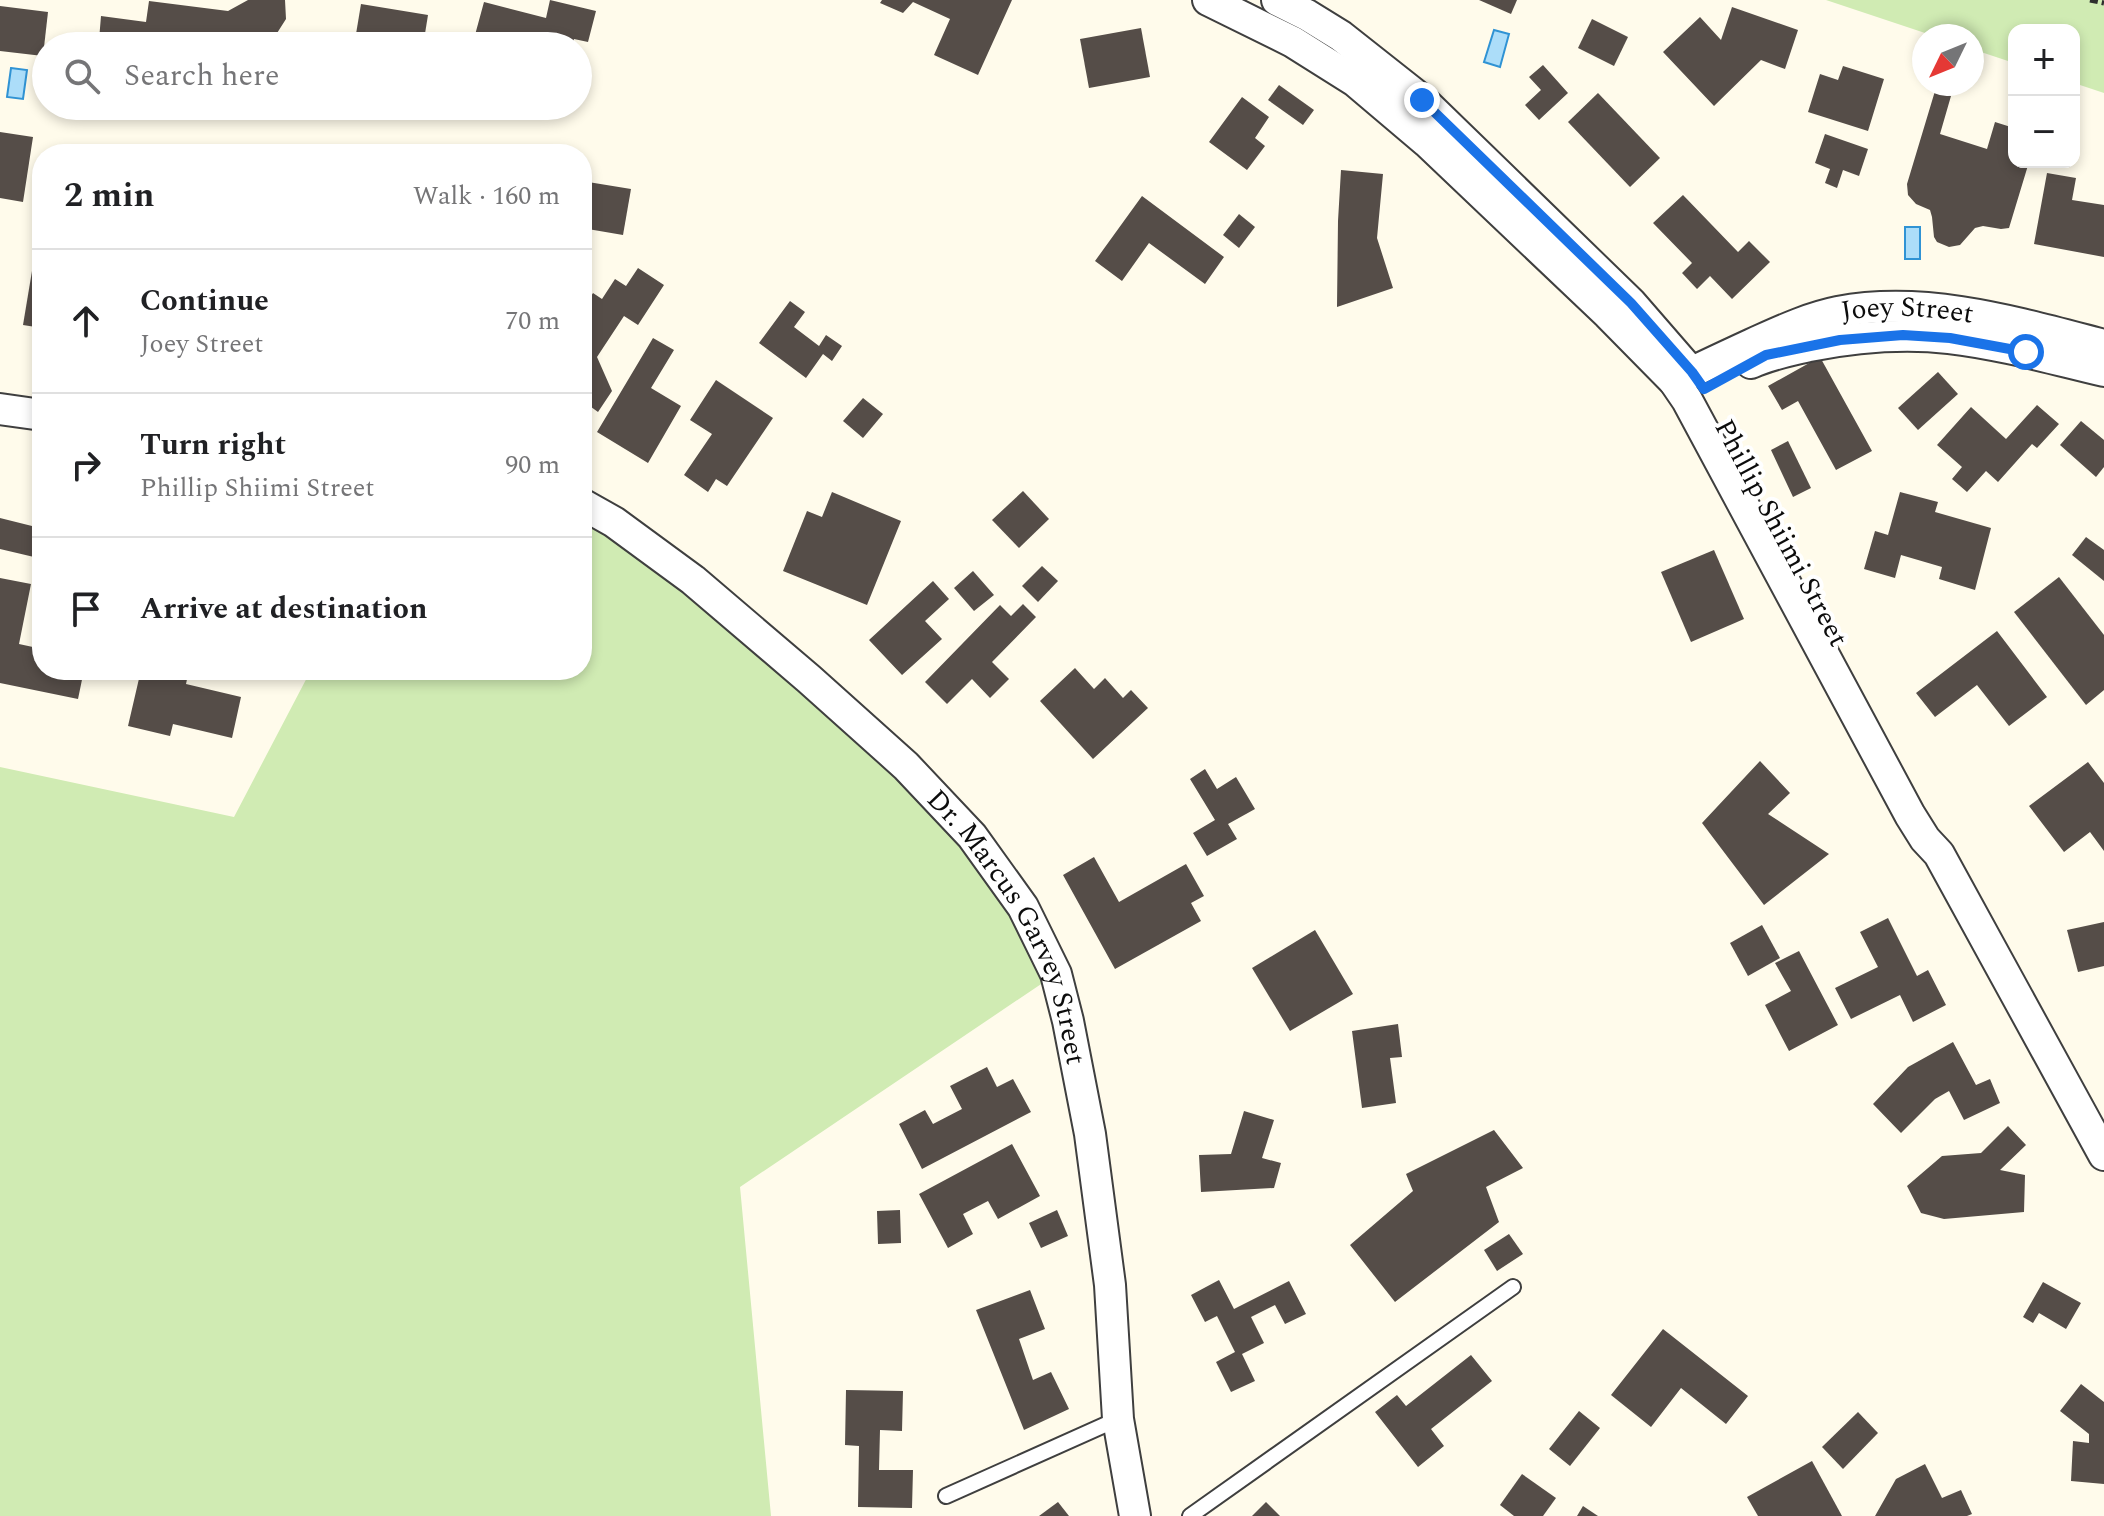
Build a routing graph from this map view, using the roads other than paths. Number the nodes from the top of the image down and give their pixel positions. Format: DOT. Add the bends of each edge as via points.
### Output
graph roads {
  1 [pos="1208,0"];
  2 [pos="1277,0"];
  3 [pos="2104,345"];
  4 [pos="2104,371"];
  5 [pos="1689,386"];
  6 [pos="0,409"];
  7 [pos="32,414"];
  8 [pos="592,510"];
  9 [pos="2104,1155"];
  10 [pos="1513,1287"];
  11 [pos="1118,1419"];
  12 [pos="946,1496"];
  13 [pos="1135,1516"];
  14 [pos="1190,1516"];
  1 -- 5 [label="street, Phillip Shiimi Street" via="1293,42 1355,81"];
  2 -- 5 [label="street, Phillip Shiimi Street" via="1341,36 1422,100 1631,303"];
  3 -- 5 [label="street, Joey Street" via="1957,311 1901,306 1837,312 1785,329"];
  4 -- 5 [label="street, Joey Street" via="1950,338 1903,335 1840,340 1766,355"];
  5 -- 9 [label="street, Phillip Shiimi Street" via="1927,806 1939,854"];
  6 -- 7 [label="street"];
  8 -- 11 [label="street, Dr. Marcus Garvey Street" via="693,580 906,766 972,836 1023,907 1056,974 1090,1134 1110,1285"];
  10 -- 14 [label="lane"];
  11 -- 12 [label="lane"];
  11 -- 13 [label="street, Dr. Marcus Garvey Street"];
}
